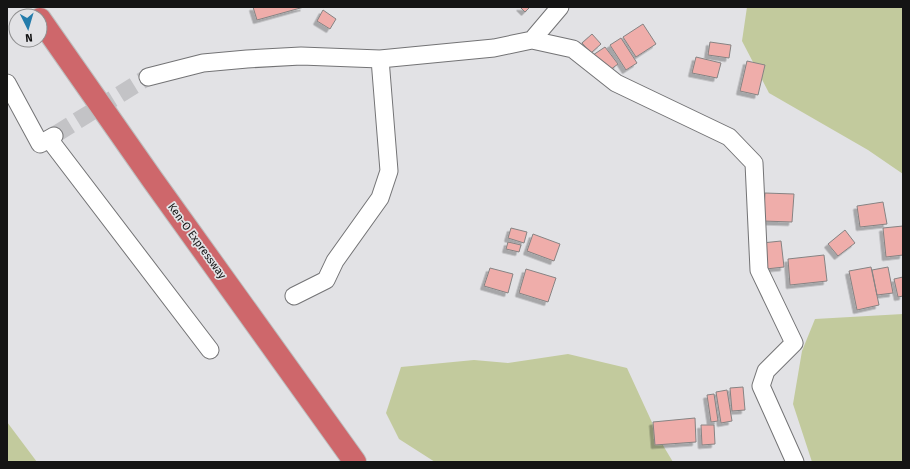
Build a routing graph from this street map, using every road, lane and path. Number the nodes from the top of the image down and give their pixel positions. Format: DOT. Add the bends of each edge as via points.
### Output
graph roads {
  1 [pos="560,7"];
  2 [pos="48,30"];
  3 [pos="532,40"];
  4 [pos="380,59"];
  5 [pos="148,77"];
  6 [pos="7,83"];
  7 [pos="294,296"];
  8 [pos="210,350"];
  9 [pos="355,462"];
  10 [pos="795,462"];
  1 -- 3 [label="street"];
  2 -- 9 [label="highway, Ken-O Expressway"];
  3 -- 4 [label="street" via="494,48"];
  3 -- 10 [label="street" via="573,49 616,83 729,137 754,163 759,270 794,343 766,371 762,386"];
  4 -- 5 [label="street" via="301,56 247,59 203,63"];
  4 -- 7 [label="street" via="389,171 380,198 335,261 326,280"];
  6 -- 8 [label="street" via="40,144 52,137"];
}
